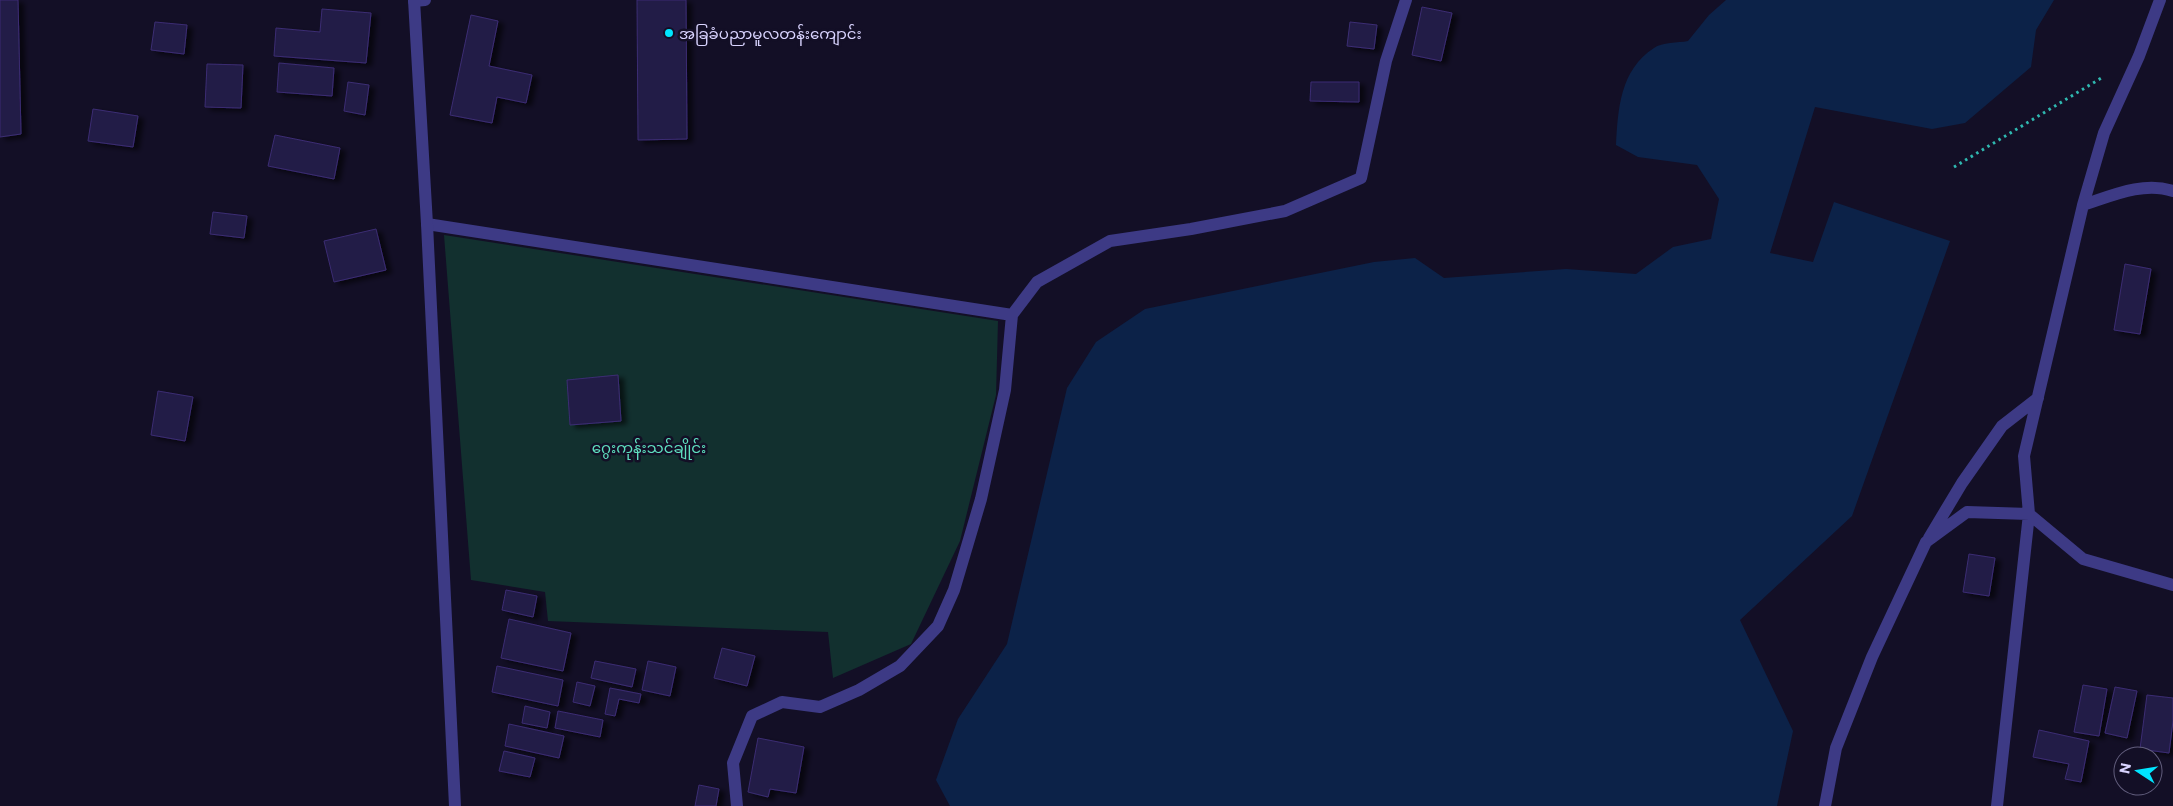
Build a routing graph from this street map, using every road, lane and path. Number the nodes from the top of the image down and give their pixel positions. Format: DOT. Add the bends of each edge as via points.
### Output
graph roads {
  1 [pos="418,0"];
  2 [pos="1406,0"];
  3 [pos="2160,0"];
  4 [pos="2105,76"];
  5 [pos="1954,167"];
  6 [pos="2173,191"];
  7 [pos="2083,205"];
  8 [pos="428,224"];
  9 [pos="1012,315"];
  10 [pos="2038,398"];
  11 [pos="2029,514"];
  12 [pos="1926,542"];
  13 [pos="2173,585"];
  14 [pos="454,806"];
  15 [pos="736,806"];
  16 [pos="1825,806"];
  17 [pos="1997,806"];
  1 -- 8 [label="street"];
  2 -- 9 [label="street" via="1386,61 1361,178 1285,211 1110,240 1038,282"];
  3 -- 7 [label="street" via="2139,56 2104,132"];
  4 -- 5 [label="path"];
  6 -- 7 [label="street" via="2164,188 2133,189"];
  7 -- 10 [label="street"];
  8 -- 9 [label="street"];
  8 -- 14 [label="street"];
  9 -- 15 [label="street" via="1005,390 981,499 954,590 938,626 900,666 859,690 820,707 782,702 752,716 733,763"];
  10 -- 11 [label="street" via="2024,456"];
  10 -- 12 [label="street" via="2002,426"];
  11 -- 12 [label="street" via="1967,512"];
  11 -- 13 [label="street" via="2083,559"];
  11 -- 17 [label="street"];
  12 -- 16 [label="street" via="1872,658 1836,748"];
}
